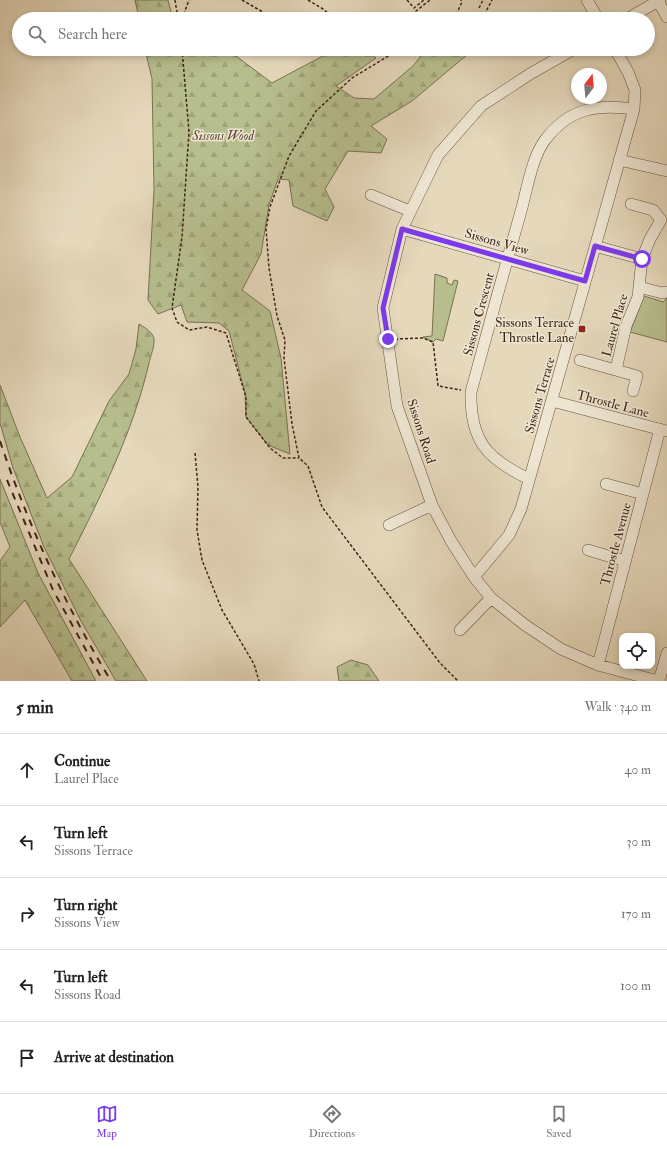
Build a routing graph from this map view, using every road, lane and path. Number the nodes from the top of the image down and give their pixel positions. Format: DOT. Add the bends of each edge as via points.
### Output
graph roads {
  1 [pos="175,0"];
  2 [pos="189,0"];
  3 [pos="242,0"];
  4 [pos="308,0"];
  5 [pos="407,0"];
  6 [pos="424,0"];
  7 [pos="430,0"];
  8 [pos="461,0"];
  9 [pos="483,0"];
  10 [pos="492,0"];
  11 [pos="587,0"];
  12 [pos="659,1"];
  13 [pos="479,8"];
  14 [pos="177,12"];
  15 [pos="185,12"];
  16 [pos="263,12"];
  17 [pos="327,12"];
  18 [pos="417,12"];
  19 [pos="457,12"];
  20 [pos="486,12"];
  21 [pos="594,12"];
  22 [pos="639,12"];
  23 [pos="667,17"];
  24 [pos="183,56"];
  25 [pos="388,56"];
  26 [pos="562,56"];
  27 [pos="619,56"];
  28 [pos="634,109"];
  29 [pos="619,160"];
  30 [pos="667,171"];
  31 [pos="370,195"];
  32 [pos="631,204"];
  33 [pos="410,211"];
  34 [pos="664,220"];
  35 [pos="402,229"];
  36 [pos="595,246"];
  37 [pos="507,258"];
  38 [pos="642,259"];
  39 [pos="585,281"];
  40 [pos="639,287"];
  41 [pos="667,292"];
  42 [pos="388,339"];
  43 [pos="580,360"];
  44 [pos="616,370"];
  45 [pos="633,391"];
  46 [pos="471,392"];
  47 [pos="552,401"];
  48 [pos="663,430"];
  49 [pos="194,453"];
  50 [pos="299,458"];
  51 [pos="529,479"];
  52 [pos="606,484"];
  53 [pos="643,494"];
  54 [pos="432,505"];
  55 [pos="389,525"];
  56 [pos="588,550"];
  57 [pos="626,560"];
  58 [pos="474,577"];
  59 [pos="491,598"];
  60 [pos="460,630"];
  61 [pos="667,653"];
  62 [pos="598,665"];
  63 [pos="259,681"];
  64 [pos="458,681"];
  65 [pos="659,681"];
  1 -- 14 [label="path"];
  2 -- 15 [label="path"];
  3 -- 16 [label="path"];
  4 -- 17 [label="path"];
  5 -- 6 [label="path" via="414,8"];
  7 -- 18 [label="path"];
  8 -- 19 [label="path"];
  9 -- 13 [label="path"];
  10 -- 20 [label="path"];
  11 -- 21 [label="street"];
  12 -- 22 [label="street"];
  12 -- 23 [label="street"];
  24 -- 50 [label="path" via="189,132 182,237 172,308 177,322 189,330 207,327 226,333 246,397 246,416 270,448 282,458"];
  25 -- 50 [label="path" via="352,78 316,111 289,156 270,207 266,229 269,268 277,316 285,340 284,358"];
  26 -- 33 [label="street, Sissons Road" via="481,106 438,155"];
  27 -- 28 [label="street, Sissons Terrace" via="634,90"];
  28 -- 29 [label="street, Sissons Terrace"];
  28 -- 37 [label="street, Sissons Crescent" via="609,106 585,110 562,122 544,140 534,162"];
  29 -- 30 [label="street"];
  29 -- 36 [label="street, Sissons Terrace"];
  31 -- 33 [label="street"];
  32 -- 34 [label="street, Laurel Place" via="653,210"];
  33 -- 35 [label="street, Sissons Road"];
  34 -- 38 [label="street, Laurel Place" via="650,239"];
  35 -- 37 [label="street, Sissons View"];
  35 -- 42 [label="street, Sissons Road" via="383,308"];
  36 -- 38 [label="street"];
  36 -- 39 [label="street, Sissons Terrace"];
  37 -- 39 [label="street, Sissons View"];
  37 -- 46 [label="street, Sissons Crescent"];
  38 -- 40 [label="street, Laurel Place"];
  39 -- 47 [label="street, Sissons Terrace"];
  40 -- 41 [label="street, Laurel Place"];
  40 -- 44 [label="street, Laurel Place" via="635,306 626,326"];
  42 -- 46 [label="path" via="424,338 433,342 438,386"];
  42 -- 54 [label="street, Sissons Road" via="397,406"];
  43 -- 44 [label="street, Laurel Place"];
  44 -- 45 [label="street, Laurel Place" via="637,376"];
  46 -- 51 [label="street, Sissons Crescent" via="470,414 478,436 490,454 508,469"];
  47 -- 48 [label="street, Throstle Lane"];
  47 -- 51 [label="street, Sissons Terrace"];
  48 -- 53 [label="street, Throstle Avenue"];
  49 -- 63 [label="path" via="198,487 196,530 202,560 222,610 254,664"];
  50 -- 64 [label="path" via="308,466 322,507 440,663"];
  51 -- 58 [label="street, Sissons Terrace" via="521,509 509,535"];
  52 -- 53 [label="street"];
  53 -- 57 [label="street, Throstle Avenue"];
  54 -- 55 [label="street"];
  54 -- 58 [label="street, Sissons Road" via="450,541"];
  56 -- 57 [label="street"];
  57 -- 62 [label="street, Throstle Avenue"];
  58 -- 59 [label="street, Sissons Road"];
  59 -- 60 [label="street"];
  59 -- 62 [label="street, Sissons Road" via="561,649"];
  61 -- 65 [label="street"];
  62 -- 65 [label="street, Sissons Road"];
}
